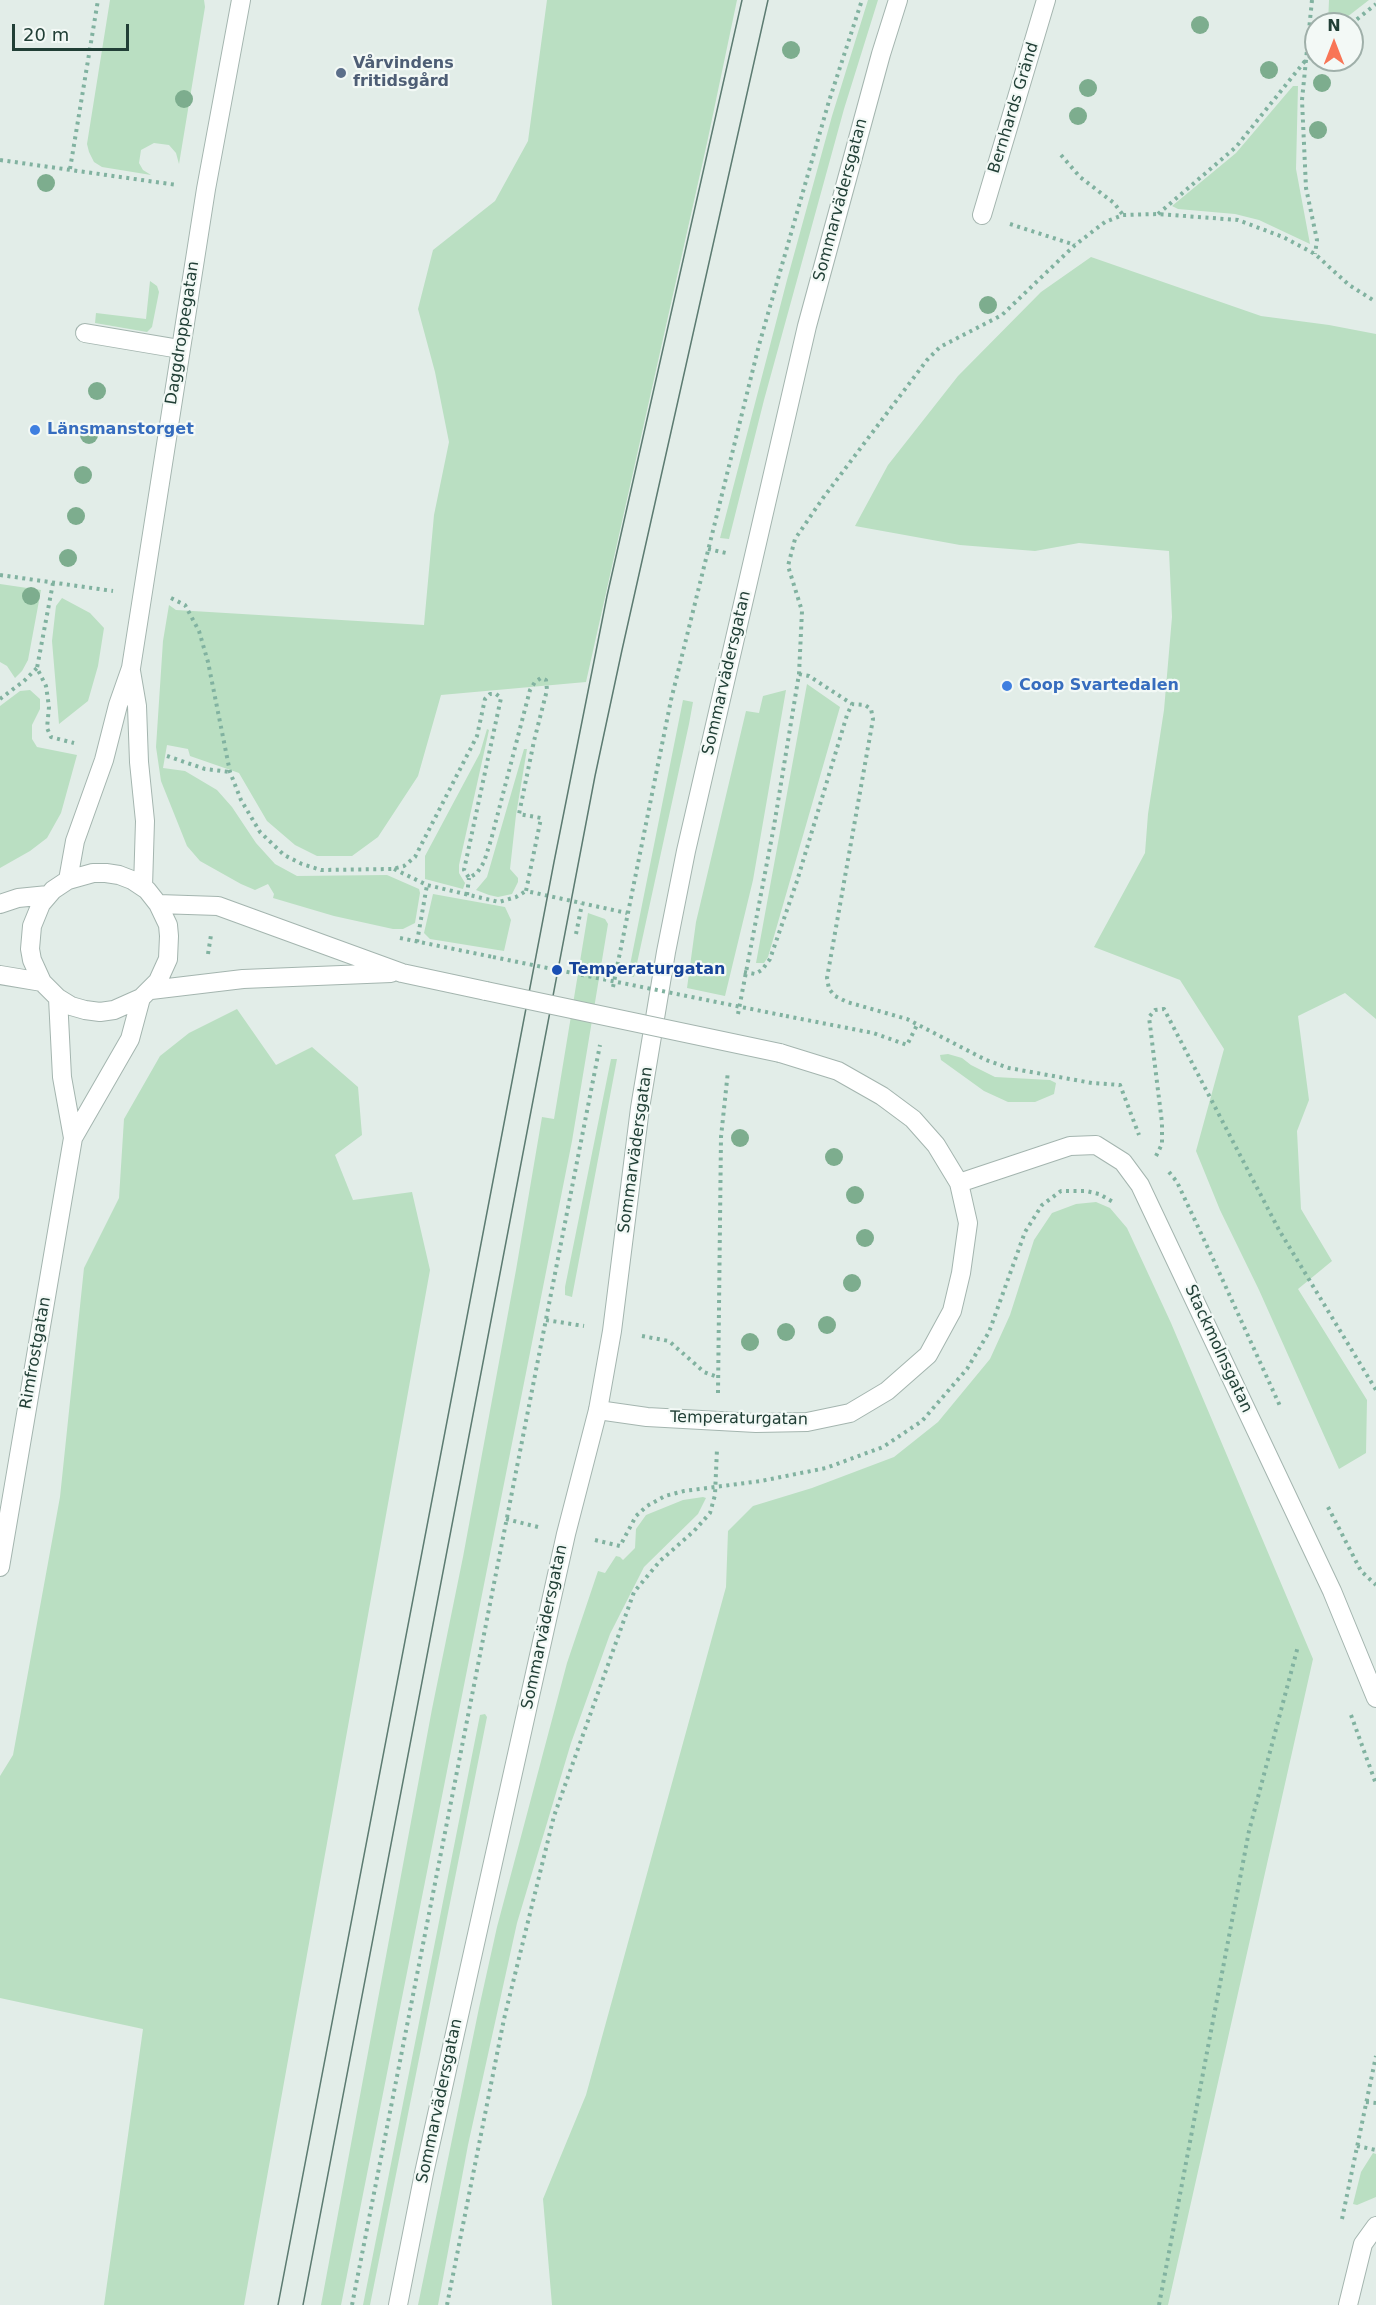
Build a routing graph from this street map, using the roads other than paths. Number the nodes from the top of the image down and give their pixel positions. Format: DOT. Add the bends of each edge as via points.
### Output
graph roads {
  1 [pos="241,0"];
  2 [pos="898,0"];
  3 [pos="1046,0"];
  4 [pos="982,215"];
  5 [pos="86,333"];
  6 [pos="180,349"];
  7 [pos="131,668"];
  8 [pos="68,880"];
  9 [pos="143,887"];
  10 [pos="48,895"];
  11 [pos="0,904"];
  12 [pos="158,904"];
  13 [pos="402,973"];
  14 [pos="0,975"];
  15 [pos="42,982"];
  16 [pos="146,994"];
  17 [pos="58,998"];
  18 [pos="73,1138"];
  19 [pos="959,1183"];
  20 [pos="598,1410"];
  21 [pos="0,1567"];
  22 [pos="1373,1679"];
  23 [pos="1376,1698"];
  24 [pos="1376,2226"];
  25 [pos="398,2305"];
  26 [pos="1348,2305"];
  1 -- 6 [label="street, Daggdroppegatan"];
  2 -- 20 [label="street, Sommarvädersgatan" via="807,326 686,851 640,1108"];
  3 -- 4 [label="street, Bernhards Gränd"];
  5 -- 6 [label="street"];
  6 -- 7 [label="street, Daggdroppegatan"];
  7 -- 8 [label="street, Daggdroppegatan" via="75,842"];
  7 -- 9 [label="street, Daggdroppegatan" via="145,821"];
  8 -- 9 [label="street, Temperaturgatan" via="106,873"];
  8 -- 10 [label="street, Temperaturgatan"];
  9 -- 12 [label="street, Temperaturgatan"];
  10 -- 11 [label="street"];
  10 -- 15 [label="street, Temperaturgatan" via="36,915 30,937 32,960"];
  12 -- 13 [label="street, Temperaturgatan" via="218,906"];
  12 -- 16 [label="street, Temperaturgatan" via="168,925 169,948 164,970"];
  13 -- 16 [label="street, Temperaturgatan" via="243,979"];
  13 -- 19 [label="street, Temperaturgatan, bridge" via="780,1053 838,1071 913,1119 936,1145"];
  14 -- 15 [label="street"];
  15 -- 17 [label="street, Temperaturgatan"];
  16 -- 17 [label="street, Temperaturgatan" via="129,1006 100,1012 71,1006"];
  16 -- 18 [label="street, Rimfrostgatan" via="130,1039"];
  17 -- 18 [label="street, Rimfrostgatan" via="62,1077"];
  18 -- 21 [label="street, Rimfrostgatan"];
  19 -- 20 [label="street, Temperaturgatan" via="968,1223 962,1273 952,1311 927,1355 887,1391 850,1413 807,1422 647,1417"];
  19 -- 22 [label="street, Stackmolnsgatan" via="1070,1146 1096,1145 1123,1162 1145,1196"];
  20 -- 25 [label="street, Sommarvädersgatan" via="566,1534"];
  22 -- 23 [label="street, Stackmolnsgatan"];
  24 -- 26 [label="street" via="1363,2244"];
}
